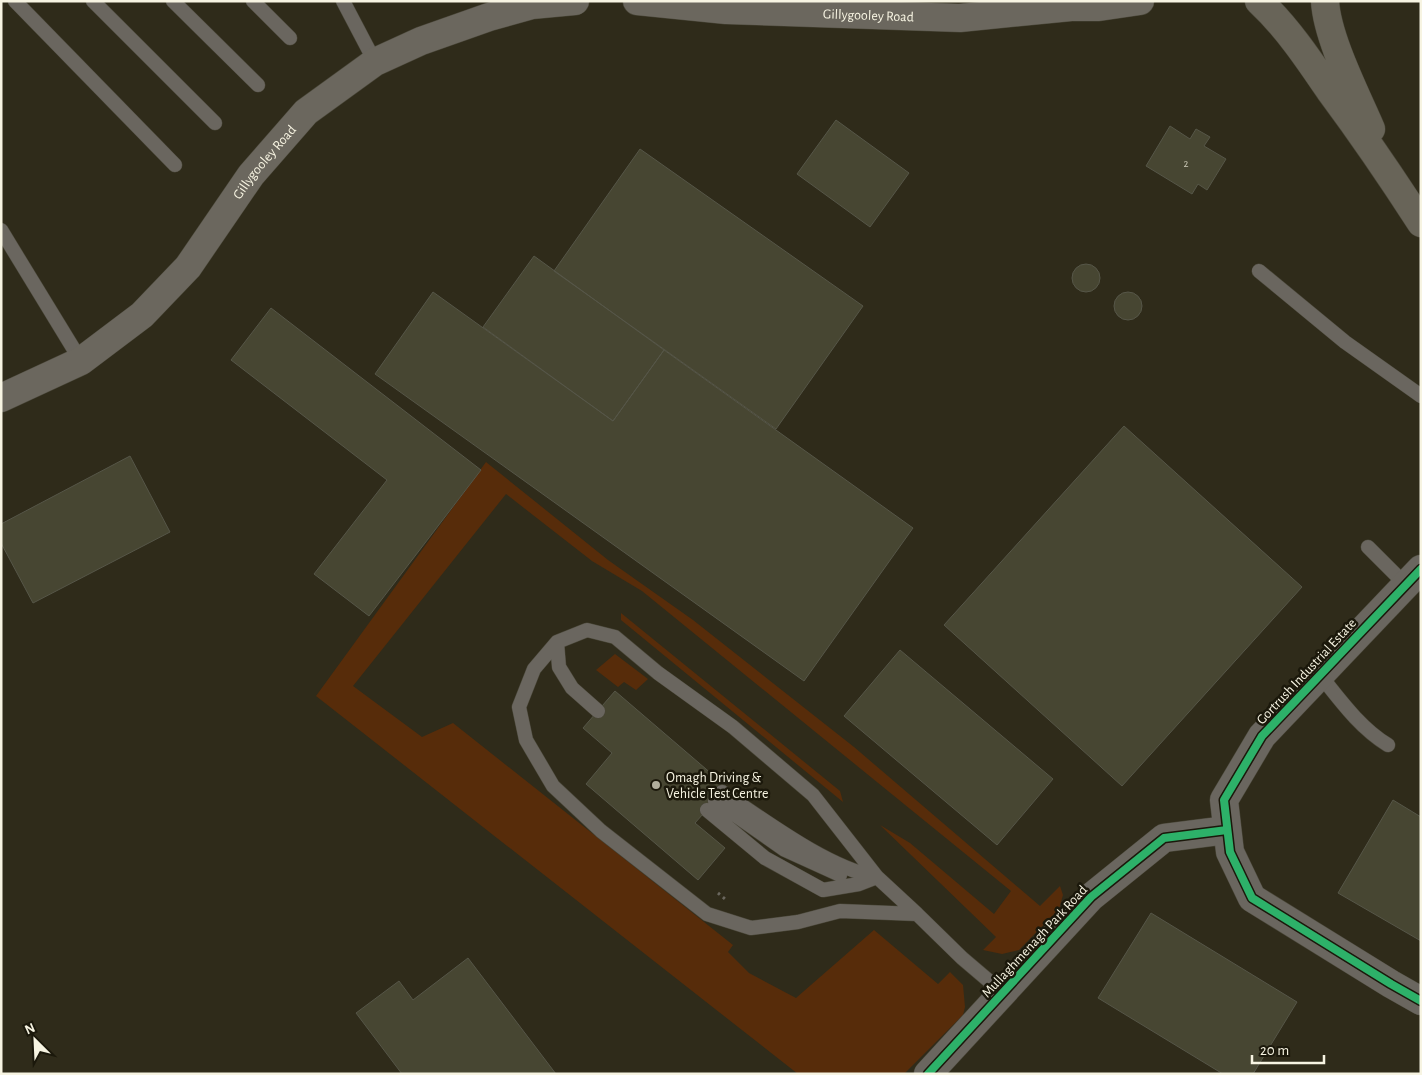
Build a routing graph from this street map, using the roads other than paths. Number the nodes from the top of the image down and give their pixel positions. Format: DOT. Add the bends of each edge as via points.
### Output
graph roads {
  1 [pos="15,1"];
  2 [pos="93,1"];
  3 [pos="172,1"];
  4 [pos="253,1"];
  5 [pos="343,1"];
  6 [pos="574,1"];
  7 [pos="637,1"];
  8 [pos="1140,1"];
  9 [pos="1259,1"];
  10 [pos="1325,1"];
  11 [pos="1076,4"];
  12 [pos="290,38"];
  13 [pos="375,62"];
  14 [pos="258,85"];
  15 [pos="215,122"];
  16 [pos="175,165"];
  17 [pos="1391,176"];
  18 [pos="1421,223"];
  19 [pos="1,230"];
  20 [pos="1259,271"];
  21 [pos="81,361"];
  22 [pos="1421,396"];
  23 [pos="1,398"];
  24 [pos="1368,547"];
  25 [pos="1413,576"];
  26 [pos="557,642"];
  27 [pos="1320,675"];
  28 [pos="598,711"];
  29 [pos="1388,746"];
  30 [pos="714,801"];
  31 [pos="1227,830"];
  32 [pos="877,877"];
  33 [pos="859,884"];
  34 [pos="917,914"];
  35 [pos="1002,992"];
  36 [pos="1421,1001"];
  37 [pos="928,1074"];
  1 -- 16 [label="lane"];
  2 -- 15 [label="lane"];
  3 -- 14 [label="lane"];
  4 -- 12 [label="lane"];
  5 -- 13 [label="lane"];
  6 -- 13 [label="main road, Gillygooley Road" via="532,6 489,18 420,40"];
  7 -- 11 [label="main road, Gillygooley Road" via="726,10 951,18"];
  8 -- 11 [label="main road, Gillygooley Road" via="1100,7"];
  9 -- 17 [label="highway" via="1303,53"];
  10 -- 17 [label="highway" via="1325,13 1338,50"];
  13 -- 21 [label="main road, Gillygooley Road" via="306,112 252,175 188,267 142,315"];
  17 -- 18 [label="highway"];
  19 -- 21 [label="lane"];
  20 -- 22 [label="lane" via="1345,342"];
  21 -- 23 [label="main road, Gillygooley Road"];
  24 -- 25 [label="lane"];
  25 -- 27 [label="street, Gortrush Industrial Estate"];
  26 -- 28 [label="lane" via="559,667 572,688"];
  26 -- 32 [label="lane" via="587,630 615,636 732,727 813,796"];
  26 -- 34 [label="lane" via="534,669 519,707 526,740 553,786 600,831 706,914 751,928 798,922 840,911"];
  27 -- 29 [label="lane" via="1354,717"];
  27 -- 31 [label="street, Gortrush Industrial Estate" via="1262,736 1228,792 1224,800"];
  30 -- 32 [label="lane" via="859,874"];
  30 -- 33 [label="lane" via="785,850"];
  30 -- 33 [label="lane" via="765,858 824,890"];
  31 -- 35 [label="street, Mullaghmenagh Park Road" via="1164,838 1091,897"];
  31 -- 36 [label="street, Gortrush Industrial Estate" via="1230,852 1252,898"];
  32 -- 33 [label="lane"];
  32 -- 34 [label="lane"];
  34 -- 35 [label="lane"];
  35 -- 37 [label="street, Mullaghmenagh Park Road"];
}
